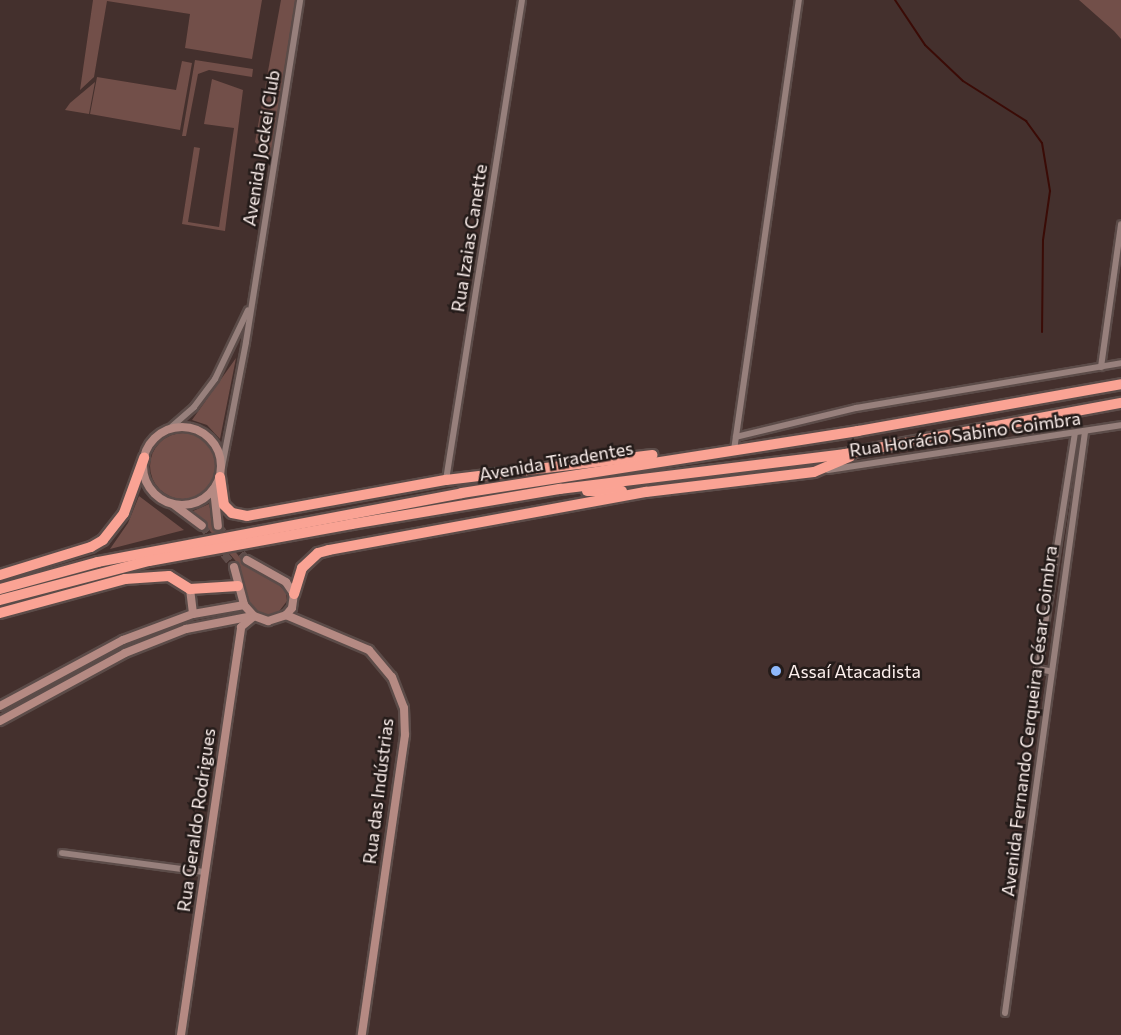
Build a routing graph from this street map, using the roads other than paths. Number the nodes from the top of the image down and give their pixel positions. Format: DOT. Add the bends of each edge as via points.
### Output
graph roads {
  1 [pos="300,0"];
  2 [pos="522,0"];
  3 [pos="799,0"];
  4 [pos="1121,224"];
  5 [pos="252,301"];
  6 [pos="1121,363"];
  7 [pos="1101,367"];
  8 [pos="1121,378"];
  9 [pos="1121,384"];
  10 [pos="1077,392"];
  11 [pos="1121,403"];
  12 [pos="1121,425"];
  13 [pos="169,429"];
  14 [pos="1085,432"];
  15 [pos="1075,434"];
  16 [pos="736,437"];
  17 [pos="873,447"];
  18 [pos="734,450"];
  19 [pos="689,454"];
  20 [pos="144,458"];
  21 [pos="221,472"];
  22 [pos="814,472"];
  23 [pos="447,480"];
  24 [pos="214,489"];
  25 [pos="560,489"];
  26 [pos="646,492"];
  27 [pos="172,504"];
  28 [pos="202,526"];
  29 [pos="218,526"];
  30 [pos="247,560"];
  31 [pos="234,567"];
  32 [pos="0,575"];
  33 [pos="238,586"];
  34 [pos="0,589"];
  35 [pos="190,589"];
  36 [pos="294,594"];
  37 [pos="0,600"];
  38 [pos="244,605"];
  39 [pos="0,613"];
  40 [pos="193,614"];
  41 [pos="286,615"];
  42 [pos="254,616"];
  43 [pos="116,643"];
  44 [pos="116,658"];
  45 [pos="1049,671"];
  46 [pos="0,705"];
  47 [pos="0,721"];
  48 [pos="62,853"];
  49 [pos="205,872"];
  50 [pos="1005,1013"];
  51 [pos="182,1035"];
  52 [pos="362,1035"];
  1 -- 5 [label="street, Avenida Jockei Club"];
  2 -- 23 [label="street, Rua Izaias Canette"];
  3 -- 16 [label="street"];
  4 -- 7 [label="street"];
  5 -- 13 [label="street, Avenida Jockei Club" via="215,379 194,407"];
  5 -- 21 [label="street, Avenida Jockei Club"];
  6 -- 7 [label="street"];
  7 -- 16 [label="street" via="856,408"];
  8 -- 10 [label="highway"];
  9 -- 10 [label="highway, Avenida Tiradentes"];
  10 -- 18 [label="highway, Avenida Tiradentes"];
  11 -- 17 [label="highway, Avenida Tiradentes"];
  12 -- 14 [label="street, Rua Horácio Sabino Coimbra"];
  13 -- 20 [label="street" via="153,440"];
  13 -- 21 [label="street" via="184,427 206,434 216,445"];
  14 -- 15 [label="street, Rua Horácio Sabino Coimbra"];
  14 -- 45 [label="street, Avenida Fernando Cerqueira César Coimbra"];
  15 -- 22 [label="street, Rua Horácio Sabino Coimbra"];
  15 -- 45 [label="street" via="1038,669"];
  16 -- 18 [label="street"];
  17 -- 22 [label="highway"];
  17 -- 25 [label="highway, Avenida Tiradentes"];
  18 -- 19 [label="highway, Avenida Tiradentes"];
  19 -- 23 [label="highway" via="634,456"];
  19 -- 34 [label="highway, Avenida Tiradentes" via="172,547"];
  20 -- 27 [label="street" via="149,487"];
  20 -- 32 [label="highway" via="124,513 103,540"];
  21 -- 23 [label="highway" via="224,505 232,513 247,516"];
  21 -- 24 [label="street"];
  22 -- 26 [label="highway"];
  24 -- 27 [label="street" via="196,503"];
  24 -- 29 [label="street"];
  25 -- 26 [label="highway"];
  25 -- 37 [label="highway, Avenida Tiradentes" via="149,561"];
  26 -- 36 [label="highway" via="318,553 302,568"];
  27 -- 28 [label="street"];
  30 -- 36 [label="street" via="280,578"];
  31 -- 33 [label="street"];
  33 -- 35 [label="highway"];
  33 -- 38 [label="street"];
  35 -- 39 [label="highway" via="170,576 125,579"];
  35 -- 40 [label="street"];
  36 -- 41 [label="street" via="292,608"];
  38 -- 40 [label="street"];
  38 -- 42 [label="street"];
  40 -- 43 [label="street"];
  41 -- 42 [label="street" via="268,621"];
  41 -- 52 [label="street, Rua das Indústrias" via="369,650 392,677 404,708 405,735"];
  42 -- 44 [label="street" via="186,629"];
  42 -- 49 [label="street, Rua Geraldo Rodrigues" via="242,627"];
  43 -- 44 [label="street"];
  43 -- 46 [label="street"];
  44 -- 47 [label="street"];
  45 -- 50 [label="street, Avenida Fernando Cerqueira César Coimbra" via="1039,783"];
  48 -- 49 [label="street"];
  49 -- 51 [label="street, Rua Geraldo Rodrigues"];
}
